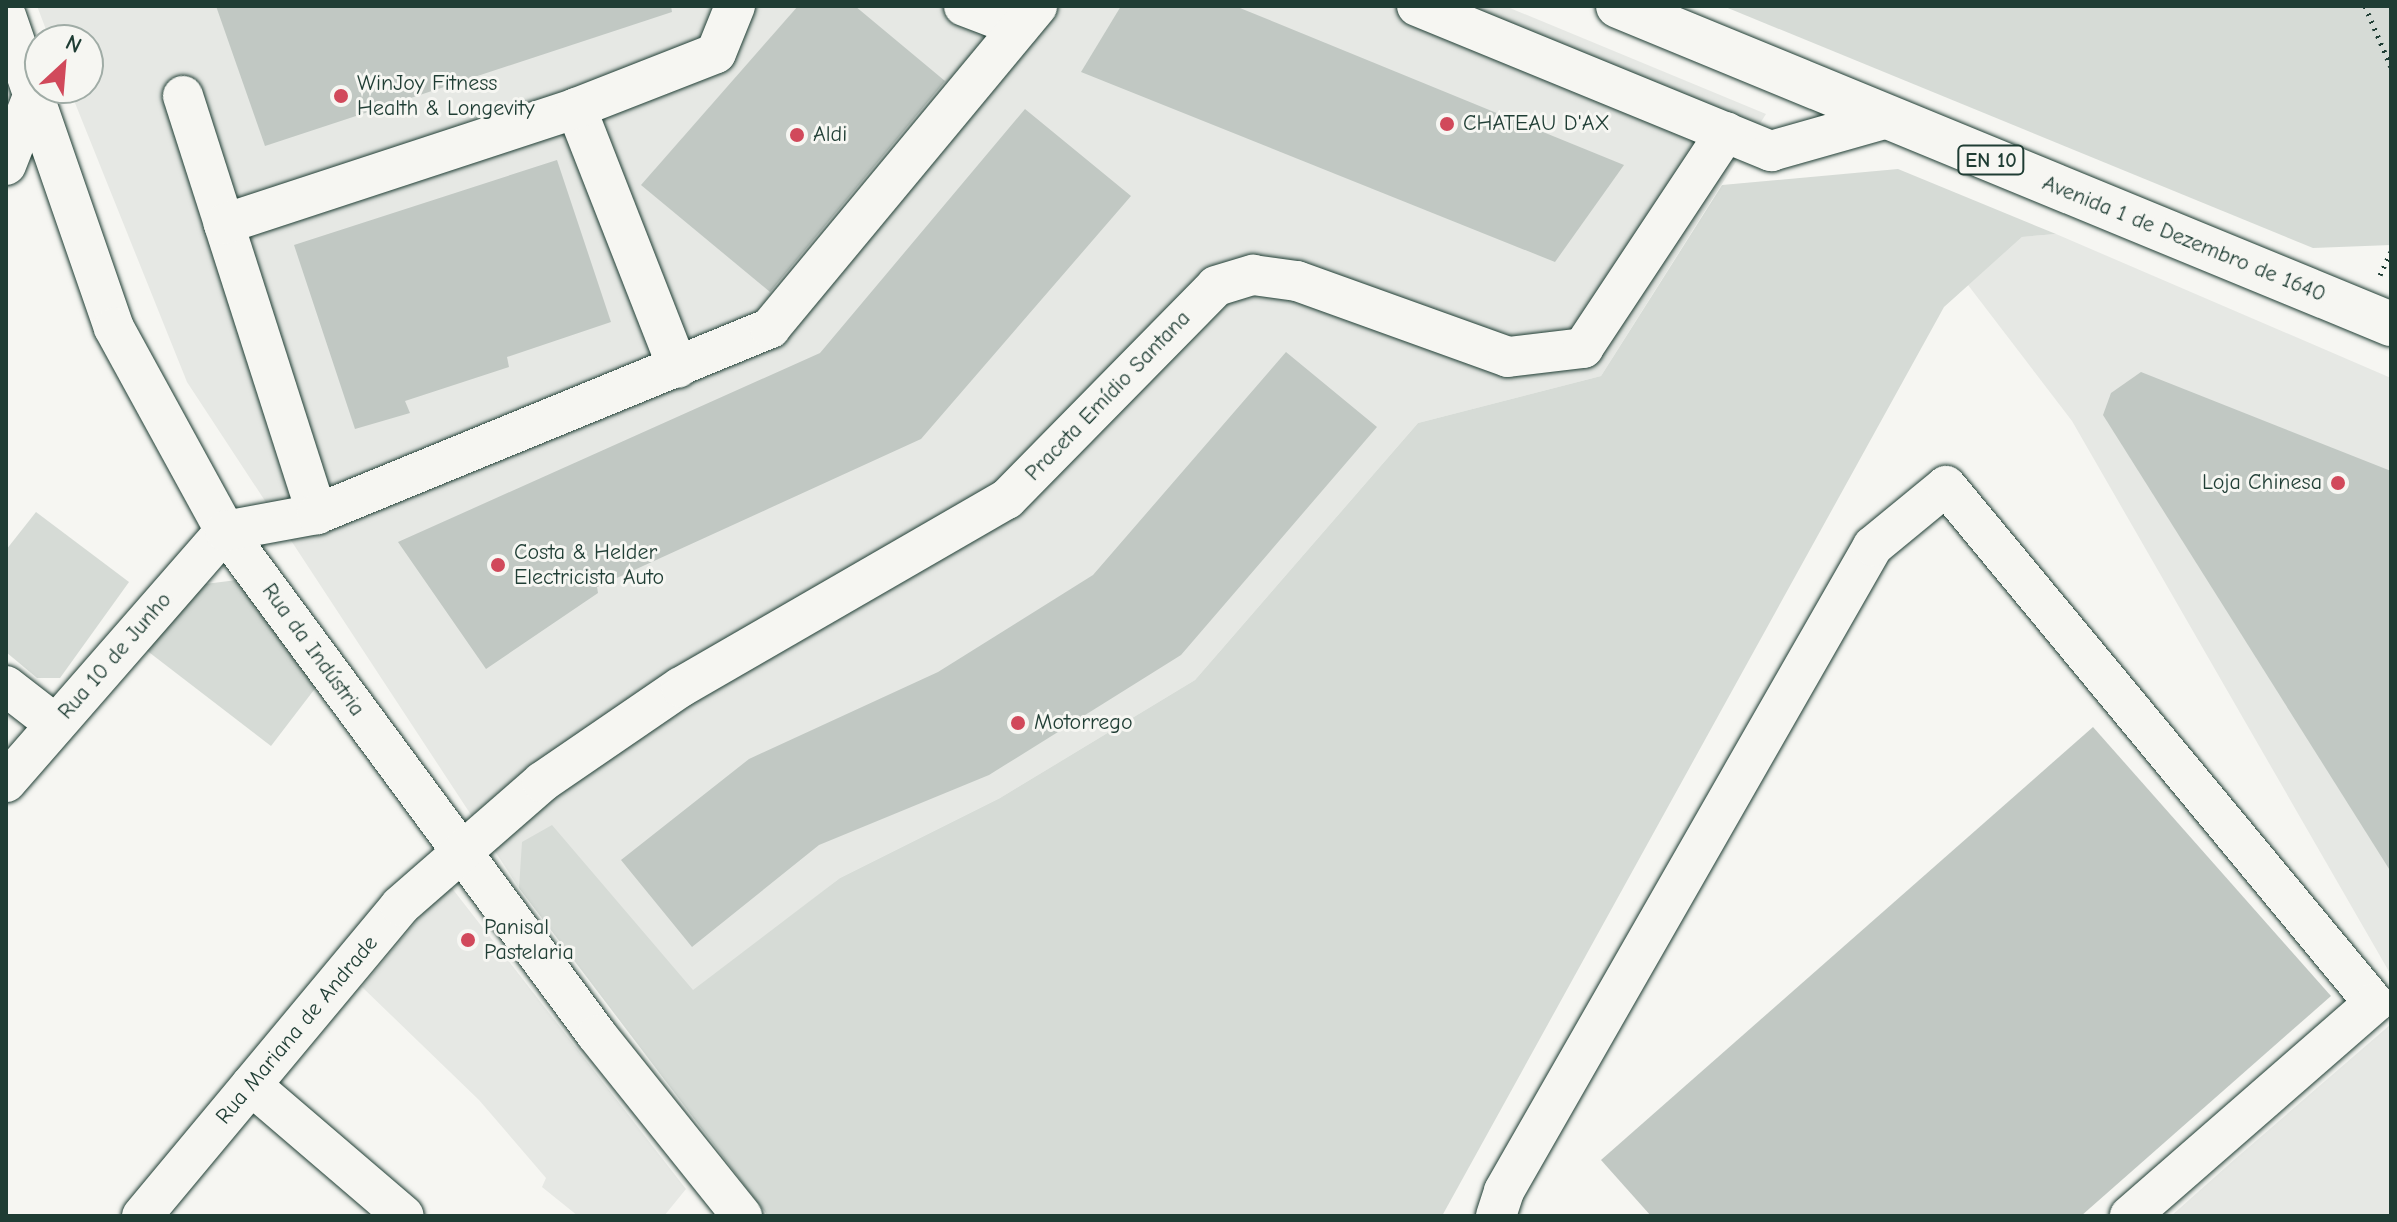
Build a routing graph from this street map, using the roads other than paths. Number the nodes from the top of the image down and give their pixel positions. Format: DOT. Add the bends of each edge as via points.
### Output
graph roads {
  1 [pos="735,6"];
  2 [pos="964,6"];
  3 [pos="1417,6"];
  4 [pos="1618,6"];
  5 [pos="6,16"];
  6 [pos="1028,17"];
  7 [pos="13,56"];
  8 [pos="24,78"];
  9 [pos="183,96"];
  10 [pos="30,104"];
  11 [pos="36,104"];
  12 [pos="576,108"];
  13 [pos="1888,118"];
  14 [pos="1726,132"];
  15 [pos="6,165"];
  16 [pos="224,224"];
  17 [pos="2391,324"];
  18 [pos="678,368"];
  19 [pos="317,514"];
  20 [pos="225,531"];
  21 [pos="6,686"];
  22 [pos="55,724"];
  23 [pos="6,782"];
  24 [pos="462,854"];
  25 [pos="251,1085"];
  26 [pos="142,1216"];
  27 [pos="404,1216"];
  28 [pos="742,1216"];
  29 [pos="1496,1216"];
  30 [pos="2130,1216"];
  1 -- 12 [label="street" via="716,53"];
  2 -- 6 [label="street"];
  3 -- 14 [label="street"];
  4 -- 13 [label="main road, Avenida 1 de Dezembro de 1640 / EN 10"];
  5 -- 7 [label="street, Rua da Indústria"];
  6 -- 18 [label="street" via="770,328"];
  7 -- 8 [label="street, Rua da Indústria"];
  9 -- 16 [label="street"];
  10 -- 15 [label="street"];
  11 -- 20 [label="street, Rua da Indústria" via="114,328"];
  12 -- 16 [label="street"];
  12 -- 18 [label="street"];
  13 -- 14 [label="street" via="1771,151"];
  13 -- 17 [label="main road, Avenida 1 de Dezembro de 1640 / EN 10"];
  14 -- 24 [label="street, Praceta Emídio Santana" via="1583,348 1508,357 1297,281 1253,275 1216,286 1007,499 681,687 542,782"];
  16 -- 19 [label="street"];
  18 -- 19 [label="street"];
  19 -- 20 [label="street"];
  20 -- 22 [label="street, Rua 10 de Junho"];
  20 -- 24 [label="street, Rua da Indústria"];
  21 -- 22 [label="street"];
  22 -- 23 [label="street, Rua 10 de Junho"];
  24 -- 25 [label="street, Rua Mariana de Andrade" via="400,906"];
  24 -- 28 [label="street, Rua da Indústria"];
  25 -- 26 [label="street, Rua Mariana de Andrade"];
  25 -- 27 [label="street"];
  29 -- 30 [label="street" via="1504,1191 1873,546 1946,486 2374,1003"];
}
